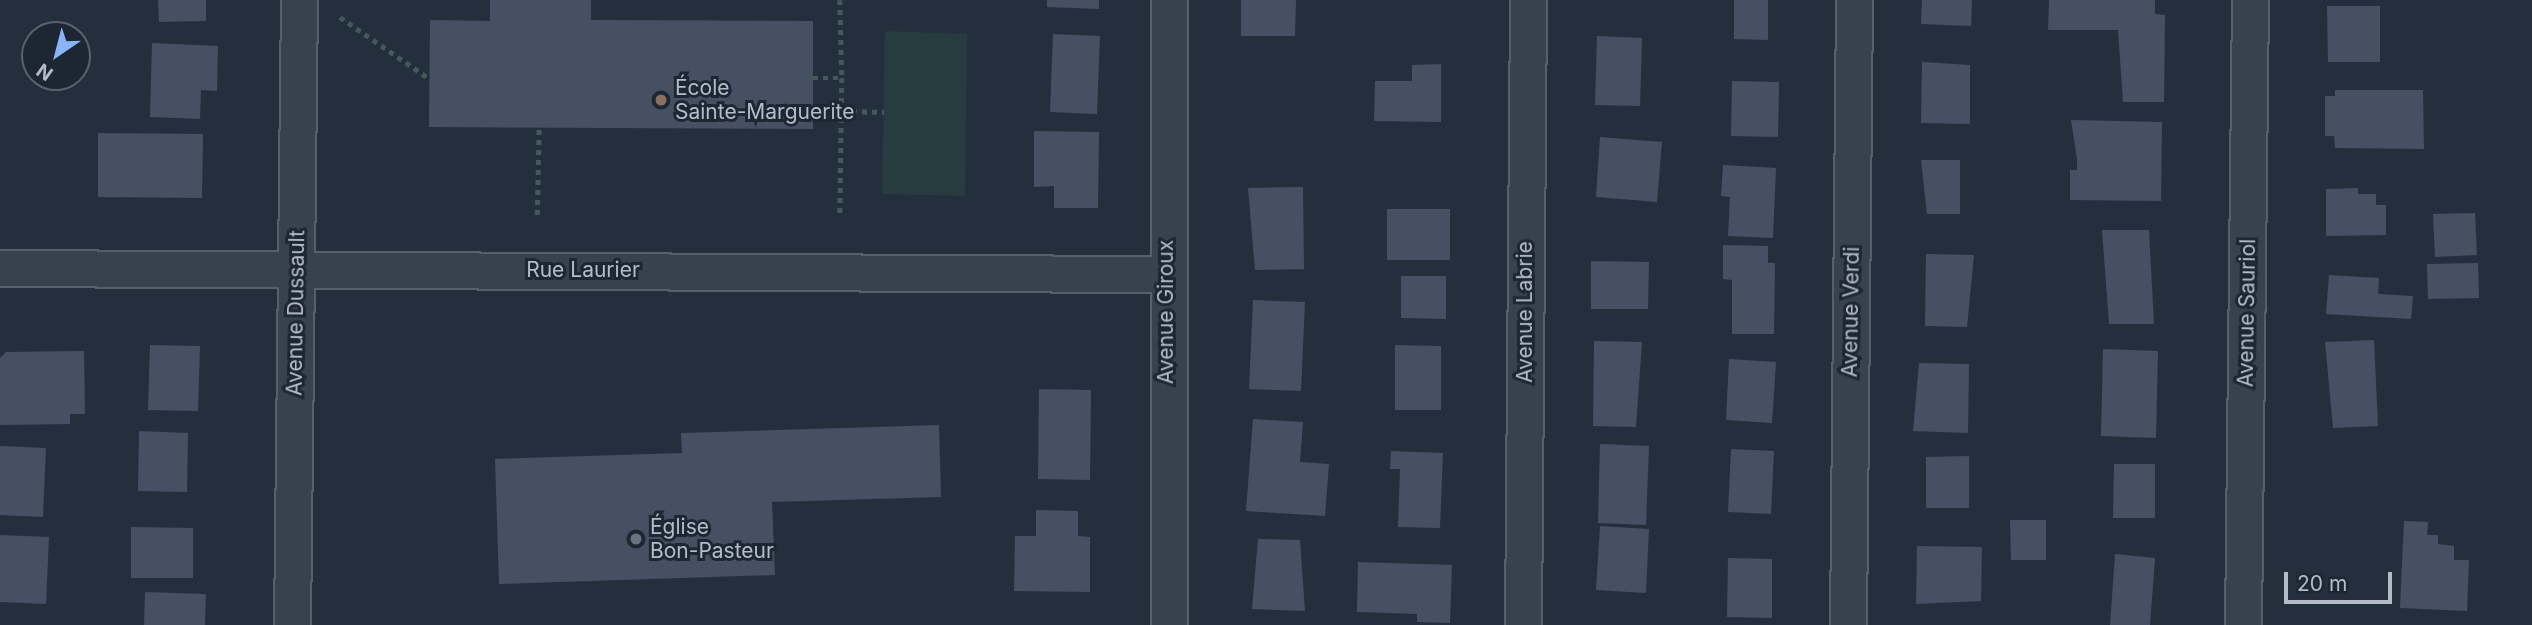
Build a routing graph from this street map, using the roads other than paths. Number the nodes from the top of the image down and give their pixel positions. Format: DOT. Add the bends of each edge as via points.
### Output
graph roads {
  1 [pos="299,0"];
  2 [pos="1169,0"];
  3 [pos="1528,0"];
  4 [pos="1854,0"];
  5 [pos="2250,0"];
  6 [pos="0,268"];
  7 [pos="296,269"];
  8 [pos="1165,274"];
  9 [pos="292,625"];
  10 [pos="1169,625"];
  11 [pos="1523,625"];
  12 [pos="1848,625"];
  13 [pos="2244,625"];
  1 -- 7 [label="street, Avenue Dussault"];
  2 -- 8 [label="street, Avenue Giroux"];
  3 -- 11 [label="street, Avenue Labrie"];
  4 -- 12 [label="street, Avenue Verdi"];
  5 -- 13 [label="street, Avenue Sauriol"];
  6 -- 7 [label="street, Rue Laurier"];
  7 -- 8 [label="street, Rue Laurier"];
  7 -- 9 [label="street, Avenue Dussault"];
  8 -- 10 [label="street, Avenue Giroux"];
}
